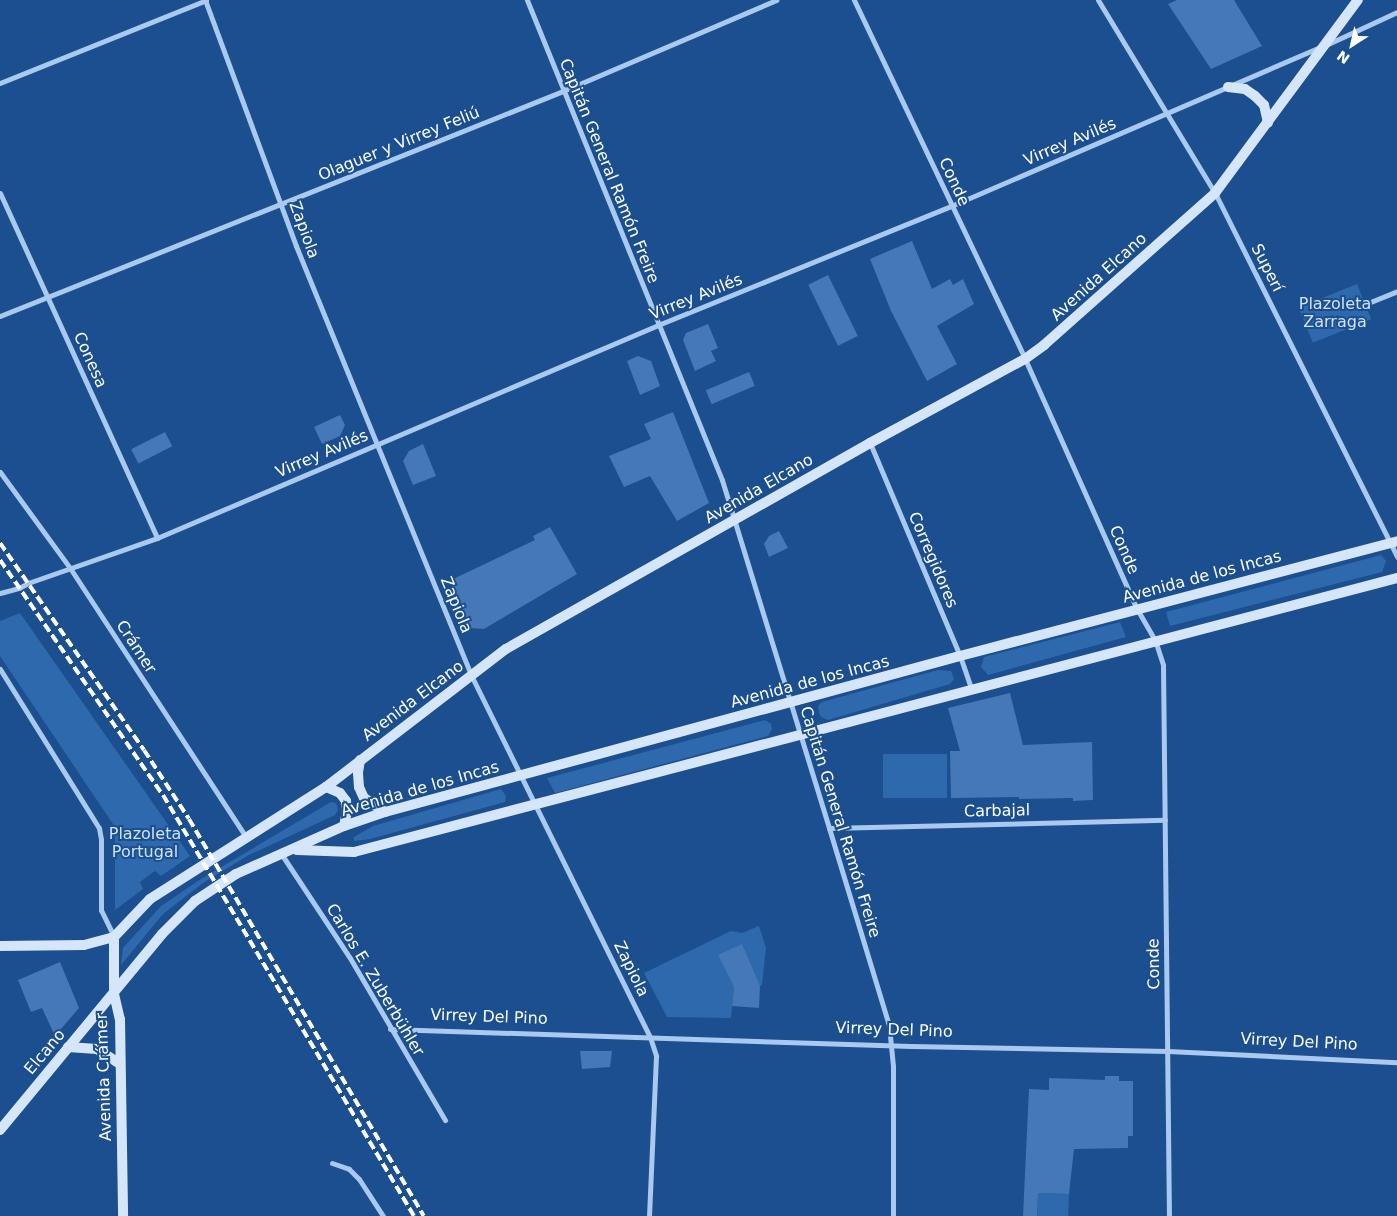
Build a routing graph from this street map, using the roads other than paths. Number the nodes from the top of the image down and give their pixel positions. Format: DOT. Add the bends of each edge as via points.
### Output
graph roads {
  1 [pos="206,0"];
  2 [pos="527,0"];
  3 [pos="776,0"];
  4 [pos="854,0"];
  5 [pos="1098,0"];
  6 [pos="1358,0"];
  7 [pos="1397,12"];
  8 [pos="1325,45"];
  9 [pos="0,83"];
  10 [pos="1228,87"];
  11 [pos="563,91"];
  12 [pos="1168,113"];
  13 [pos="1268,123"];
  14 [pos="0,193"];
  15 [pos="1215,193"];
  16 [pos="282,205"];
  17 [pos="951,206"];
  18 [pos="1397,291"];
  19 [pos="48,296"];
  20 [pos="1368,303"];
  21 [pos="0,316"];
  22 [pos="658,325"];
  23 [pos="1025,359"];
  24 [pos="870,443"];
  25 [pos="376,445"];
  26 [pos="0,472"];
  27 [pos="736,520"];
  28 [pos="157,538"];
  29 [pos="1394,542"];
  30 [pos="1397,557"];
  31 [pos="70,568"];
  32 [pos="1397,578"];
  33 [pos="0,593"];
  34 [pos="1137,609"];
  35 [pos="1155,640"];
  36 [pos="960,656"];
  37 [pos="0,669"];
  38 [pos="471,675"];
  39 [pos="971,688"];
  40 [pos="791,702"];
  41 [pos="800,735"];
  42 [pos="360,760"];
  43 [pos="522,775"];
  44 [pos="326,787"];
  45 [pos="536,804"];
  46 [pos="385,812"];
  47 [pos="1165,820"];
  48 [pos="344,826"];
  49 [pos="830,828"];
  50 [pos="247,839"];
  51 [pos="293,850"];
  52 [pos="282,855"];
  53 [pos="114,937"];
  54 [pos="0,946"];
  55 [pos="114,994"];
  56 [pos="390,1029"];
  57 [pos="650,1037"];
  58 [pos="892,1045"];
  59 [pos="68,1047"];
  60 [pos="1168,1051"];
  61 [pos="1397,1062"];
  62 [pos="120,1064"];
  63 [pos="445,1120"];
  64 [pos="0,1130"];
  65 [pos="332,1163"];
  66 [pos="124,1216"];
  67 [pos="383,1216"];
  68 [pos="649,1216"];
  69 [pos="893,1216"];
  70 [pos="1169,1216"];
  1 -- 9 [label="street"];
  1 -- 16 [label="street, Zapiola"];
  2 -- 11 [label="street, Capitán General Ramón Freire"];
  3 -- 11 [label="street, Olaguer y Virrey Feliú"];
  4 -- 17 [label="street, Conde"];
  5 -- 12 [label="street, Superí"];
  6 -- 8 [label="main road, Avenida Elcano"];
  7 -- 8 [label="street, Virrey Avilés"];
  8 -- 10 [label="street, Virrey Avilés"];
  8 -- 13 [label="main road, Avenida Elcano"];
  10 -- 12 [label="street, Virrey Avilés"];
  10 -- 13 [label="main road" via="1245,89 1255,96 1264,105"];
  11 -- 16 [label="street, Olaguer y Virrey Feliú"];
  11 -- 22 [label="street, Capitán General Ramón Freire"];
  12 -- 15 [label="street, Superí"];
  12 -- 17 [label="street, Virrey Avilés"];
  13 -- 15 [label="main road, Avenida Elcano"];
  14 -- 19 [label="street, Conesa"];
  15 -- 23 [label="main road, Avenida Elcano"];
  15 -- 29 [label="street, Superí"];
  16 -- 19 [label="street, Olaguer y Virrey Feliú"];
  16 -- 25 [label="street, Zapiola"];
  17 -- 22 [label="street, Virrey Avilés"];
  17 -- 23 [label="street, Conde"];
  18 -- 20 [label="street"];
  19 -- 21 [label="street, Olaguer y Virrey Feliú"];
  19 -- 28 [label="street, Conesa"];
  22 -- 25 [label="street, Virrey Avilés"];
  22 -- 27 [label="street, Capitán General Ramón Freire"];
  23 -- 24 [label="main road, Avenida Elcano"];
  23 -- 34 [label="street, Conde"];
  24 -- 27 [label="main road, Avenida Elcano"];
  24 -- 36 [label="street, Corregidores"];
  25 -- 28 [label="street, Virrey Avilés"];
  25 -- 38 [label="street, Zapiola"];
  26 -- 31 [label="street, Crámer"];
  27 -- 38 [label="main road, Avenida Elcano" via="506,649"];
  27 -- 40 [label="street, Capitán General Ramón Freire"];
  28 -- 31 [label="street, Virrey Avilés"];
  29 -- 30 [label="street, Superí"];
  29 -- 34 [label="main road, Avenida de los Incas"];
  31 -- 33 [label="street, Virrey Avilés"];
  31 -- 50 [label="street, Crámer"];
  32 -- 35 [label="main road"];
  34 -- 35 [label="street, Conde"];
  34 -- 36 [label="main road, Avenida de los Incas"];
  35 -- 39 [label="main road"];
  35 -- 47 [label="street, Conde" via="1162,666"];
  36 -- 39 [label="street, Corregidores"];
  36 -- 40 [label="main road, Avenida de los Incas"];
  37 -- 53 [label="street" via="99,828 102,839 100,910"];
  38 -- 42 [label="main road, Avenida Elcano"];
  38 -- 43 [label="street, Zapiola"];
  39 -- 41 [label="main road"];
  40 -- 41 [label="street, Capitán General Ramón Freire"];
  40 -- 43 [label="main road, Avenida de los Incas"];
  41 -- 45 [label="main road"];
  41 -- 49 [label="street, Capitán General Ramón Freire"];
  42 -- 44 [label="main road, Avenida Elcano"];
  42 -- 46 [label="main road" via="359,787 364,798"];
  43 -- 45 [label="street, Zapiola"];
  43 -- 46 [label="main road, Avenida de los Incas"];
  44 -- 48 [label="main road" via="340,793 346,801"];
  44 -- 50 [label="main road, Avenida Elcano"];
  45 -- 51 [label="main road" via="354,852"];
  45 -- 57 [label="street, Zapiola"];
  46 -- 48 [label="main road, Avenida de los Incas"];
  47 -- 49 [label="street, Carbajal"];
  47 -- 60 [label="street, Conde"];
  48 -- 51 [label="main road, Avenida de los Incas"];
  49 -- 58 [label="street, Capitán General Ramón Freire"];
  50 -- 53 [label="main road, Avenida Elcano" via="150,898"];
  51 -- 52 [label="main road"];
  52 -- 55 [label="main road" via="236,874 195,901 162,934"];
  52 -- 56 [label="street, Carlos E. Zuberbühler" via="350,958"];
  53 -- 54 [label="main road" via="84,946"];
  53 -- 55 [label="main road, Avenida Crámer"];
  55 -- 59 [label="main road, Elcano"];
  55 -- 62 [label="main road, Avenida Crámer" via="120,1019"];
  56 -- 57 [label="street, Virrey Del Pino"];
  56 -- 63 [label="street, Carlos E. Zuberbühler"];
  57 -- 58 [label="street, Virrey Del Pino"];
  57 -- 68 [label="street, Zapiola" via="656,1056"];
  58 -- 60 [label="street, Virrey Del Pino"];
  58 -- 69 [label="street, Capitán General Ramón Freire"];
  59 -- 62 [label="main road" via="97,1049"];
  59 -- 64 [label="main road, Elcano"];
  60 -- 61 [label="street, Virrey Del Pino"];
  60 -- 70 [label="street, Conde"];
  62 -- 66 [label="main road, Avenida Crámer"];
  65 -- 67 [label="street" via="349,1169 359,1179"];
}
